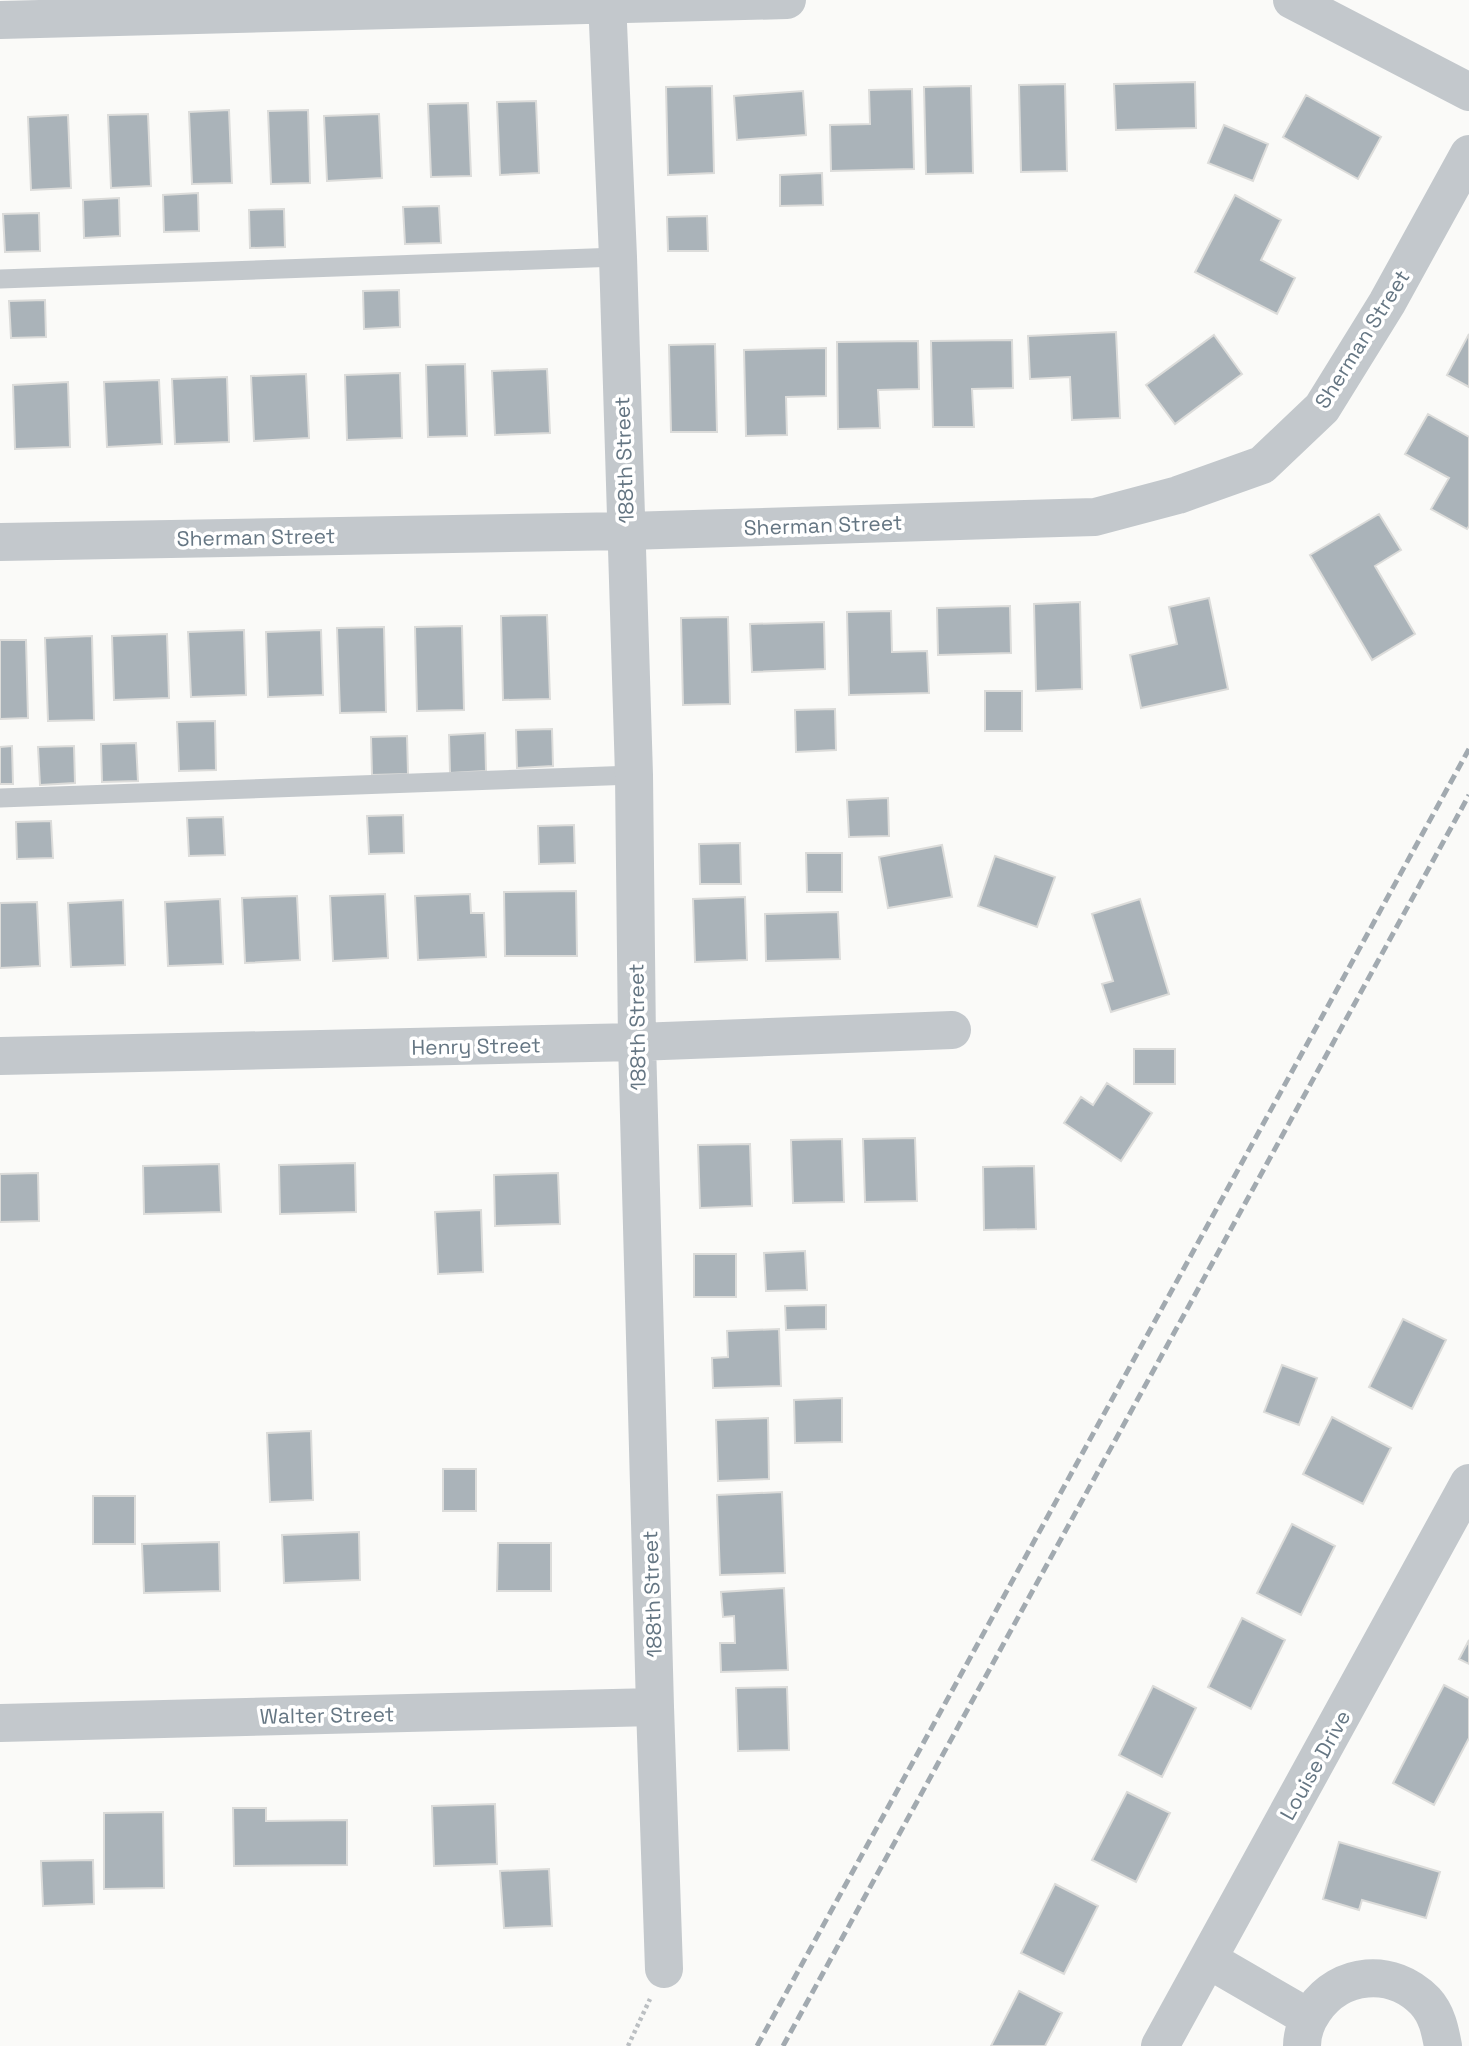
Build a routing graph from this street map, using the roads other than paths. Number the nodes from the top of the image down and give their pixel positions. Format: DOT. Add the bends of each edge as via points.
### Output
graph roads {
  1 [pos="787,0"];
  2 [pos="1292,0"];
  3 [pos="607,3"];
  4 [pos="0,20"];
  5 [pos="1469,92"];
  6 [pos="1469,154"];
  7 [pos="618,257"];
  8 [pos="0,279"];
  9 [pos="627,531"];
  10 [pos="0,542"];
  11 [pos="634,775"];
  12 [pos="0,798"];
  13 [pos="952,1030"];
  14 [pos="637,1042"];
  15 [pos="0,1056"];
  16 [pos="1469,1483"];
  17 [pos="655,1707"];
  18 [pos="0,1723"];
  19 [pos="1209,1960"];
  20 [pos="664,1969"];
  21 [pos="1306,2032"];
  22 [pos="1160,2046"];
  23 [pos="1443,2046"];
  1 -- 3 [label="street"];
  2 -- 5 [label="street"];
  3 -- 4 [label="street"];
  3 -- 7 [label="street, 188th Street"];
  6 -- 9 [label="street, Sherman Street" via="1387,303 1322,408 1262,464 1178,495 1095,517"];
  7 -- 8 [label="lane"];
  7 -- 9 [label="street, 188th Street"];
  9 -- 10 [label="street, Sherman Street"];
  9 -- 11 [label="street, 188th Street"];
  11 -- 12 [label="lane"];
  11 -- 14 [label="street, 188th Street"];
  13 -- 14 [label="street, Henry Street"];
  14 -- 15 [label="street, Henry Street"];
  14 -- 17 [label="street, 188th Street"];
  16 -- 19 [label="street, Louise Drive"];
  17 -- 18 [label="street, Walter Street"];
  17 -- 20 [label="street, 188th Street"];
  19 -- 21 [label="street"];
  19 -- 22 [label="street, Louise Drive"];
  21 -- 23 [label="street" via="1322,1998 1341,1984 1363,1978 1387,1979 1409,1988 1427,2003"];
}
